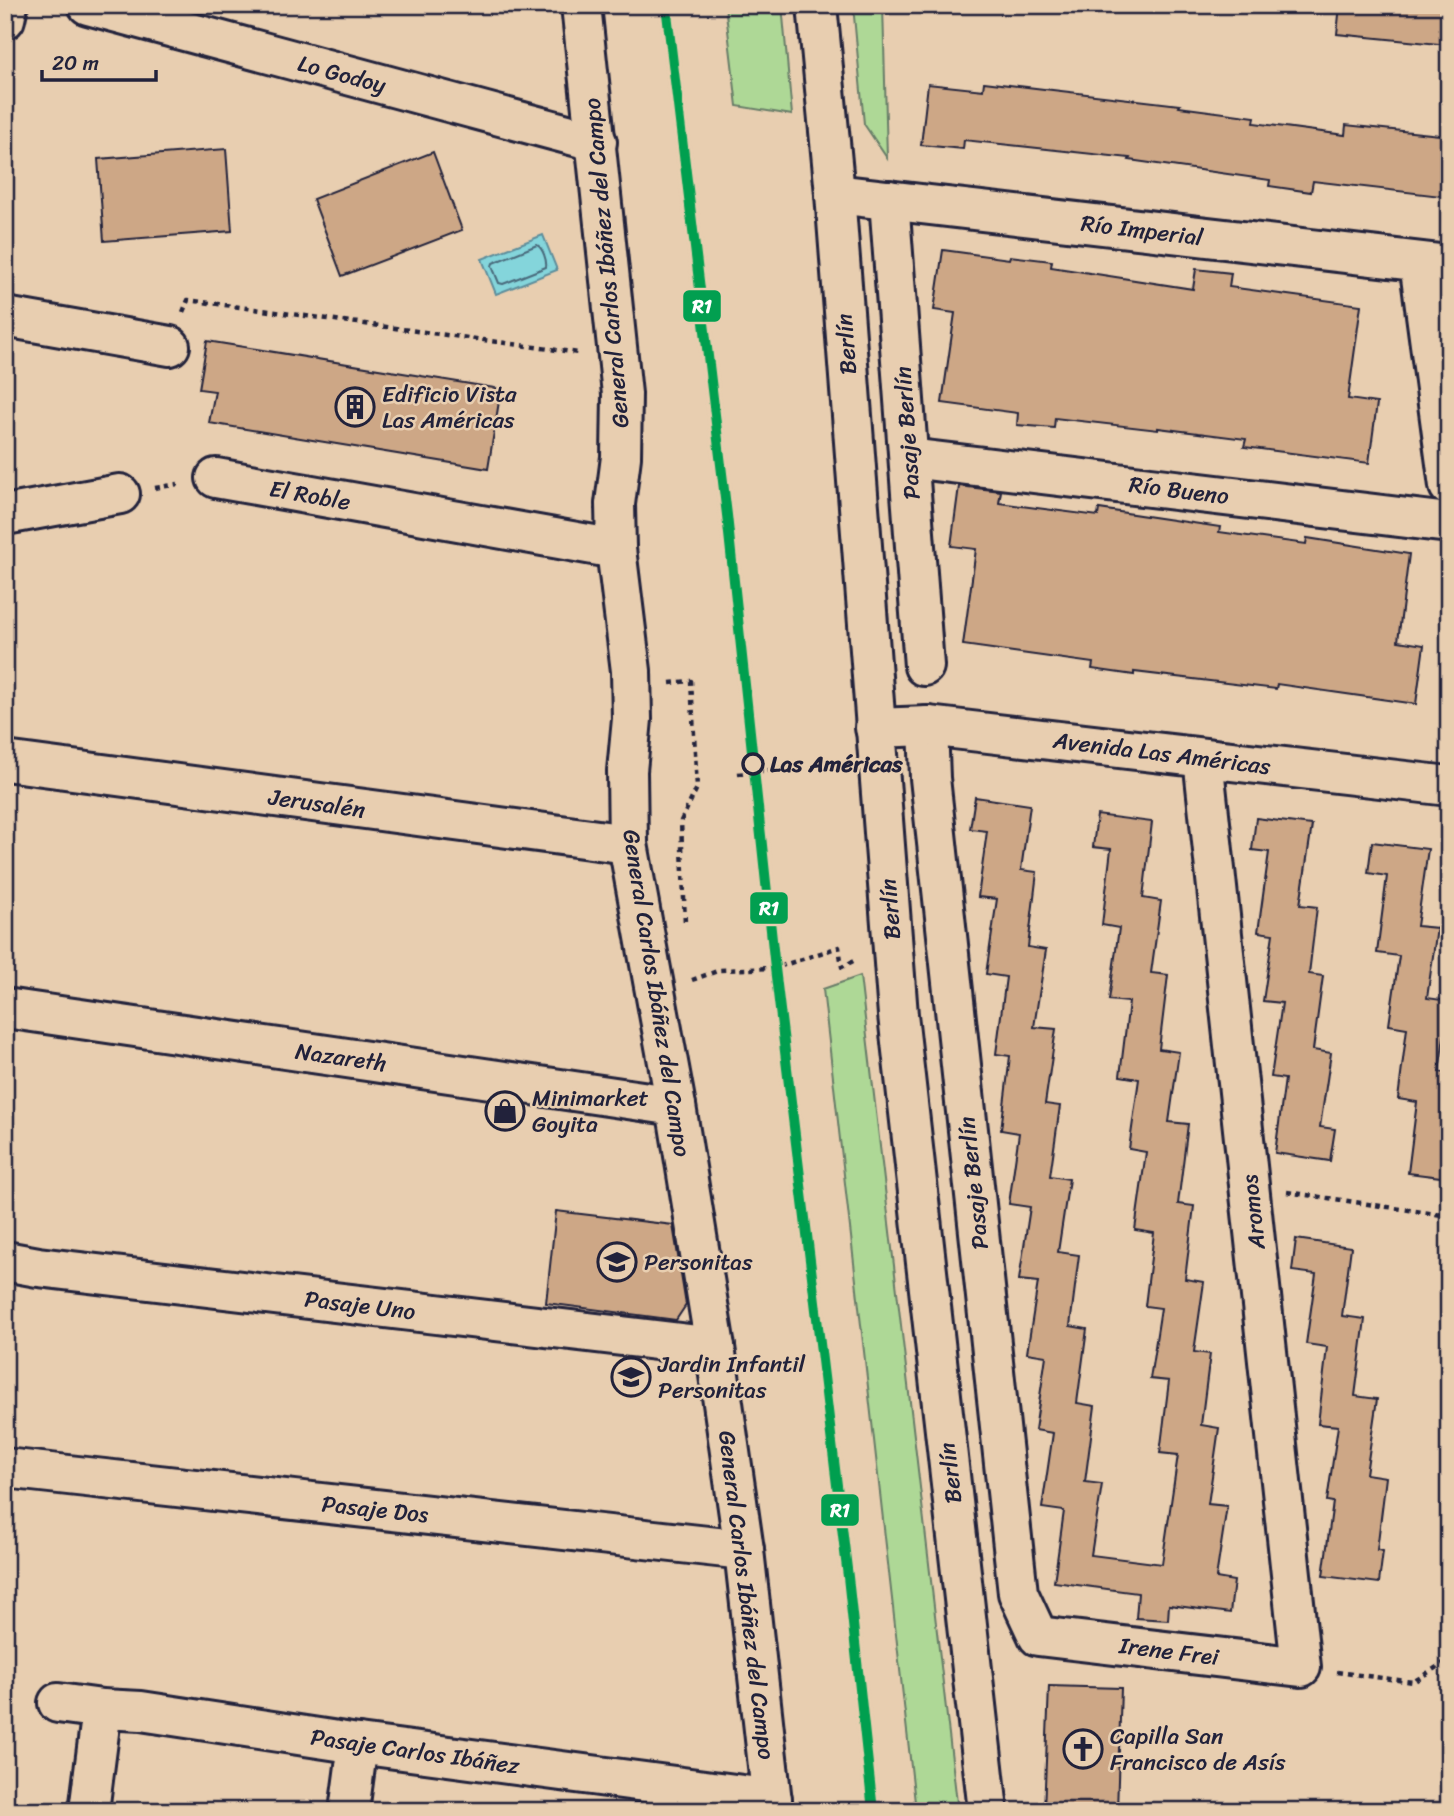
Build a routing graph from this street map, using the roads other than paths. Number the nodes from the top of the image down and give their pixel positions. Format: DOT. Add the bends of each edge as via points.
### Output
graph roads {
  1 [pos="8,5"];
  2 [pos="88,5"];
  3 [pos="581,5"];
  4 [pos="817,5"];
  5 [pos="5,19"];
  6 [pos="597,142"];
  7 [pos="835,194"];
  8 [pos="889,200"];
  9 [pos="1434,264"];
  10 [pos="5,317"];
  11 [pos="170,346"];
  12 [pos="909,458"];
  13 [pos="216,478"];
  14 [pos="1449,486"];
  15 [pos="120,494"];
  16 [pos="5,515"];
  17 [pos="1449,523"];
  18 [pos="615,549"];
  19 [pos="924,666"];
  20 [pos="928,726"];
  21 [pos="875,728"];
  22 [pos="1203,758"];
  23 [pos="5,761"];
  24 [pos="1449,786"];
  25 [pos="628,845"];
  26 [pos="5,1008"];
  27 [pos="676,1105"];
  28 [pos="5,1261"];
  29 [pos="715,1347"];
  30 [pos="5,1468"];
  31 [pos="744,1550"];
  32 [pos="1038,1636"];
  33 [pos="1301,1667"];
  34 [pos="58,1703"];
  35 [pos="102,1709"];
  36 [pos="358,1744"];
  37 [pos="773,1805"];
  38 [pos="89,1811"];
  39 [pos="349,1811"];
  40 [pos="988,1811"];
  1 -- 5 [label="street"];
  2 -- 6 [label="street, Lo Godoy"];
  3 -- 6 [label="street, General Carlos Ibáñez del Campo"];
  4 -- 7 [label="street, Berlín"];
  6 -- 18 [label="street, General Carlos Ibáñez del Campo" via="622,394"];
  7 -- 8 [label="street, Río Imperial"];
  7 -- 21 [label="street, Berlín"];
  8 -- 9 [label="street, Río Imperial"];
  8 -- 12 [label="street, Pasaje Berlín"];
  9 -- 14 [label="street"];
  10 -- 11 [label="street"];
  12 -- 17 [label="street, Río Bueno"];
  12 -- 19 [label="street, Pasaje Berlín"];
  13 -- 18 [label="street, El Roble"];
  15 -- 16 [label="street"];
  18 -- 25 [label="street, General Carlos Ibáñez del Campo" via="631,671"];
  20 -- 21 [label="street, Avenida Las Américas"];
  20 -- 22 [label="street, Avenida Las Américas"];
  20 -- 32 [label="street, Pasaje Berlín" via="1018,1593"];
  21 -- 40 [label="street, Berlín" via="898,1015"];
  22 -- 24 [label="street, Avenida Las Américas"];
  22 -- 33 [label="street, Aromos"];
  23 -- 25 [label="street, Jerusalén"];
  25 -- 27 [label="street, General Carlos Ibáñez del Campo"];
  26 -- 27 [label="street, Nazareth"];
  27 -- 29 [label="street, General Carlos Ibáñez del Campo"];
  28 -- 29 [label="street, Pasaje Uno"];
  29 -- 31 [label="street, General Carlos Ibáñez del Campo"];
  30 -- 31 [label="street, Pasaje Dos"];
  31 -- 37 [label="street, General Carlos Ibáñez del Campo"];
  32 -- 33 [label="street, Irene Frei"];
  34 -- 35 [label="street, Pasaje Carlos Ibáñez"];
  35 -- 36 [label="street, Pasaje Carlos Ibáñez" via="141,1710"];
  35 -- 38 [label="street"];
  36 -- 37 [label="street, Pasaje Carlos Ibáñez"];
  36 -- 39 [label="street"];
}
